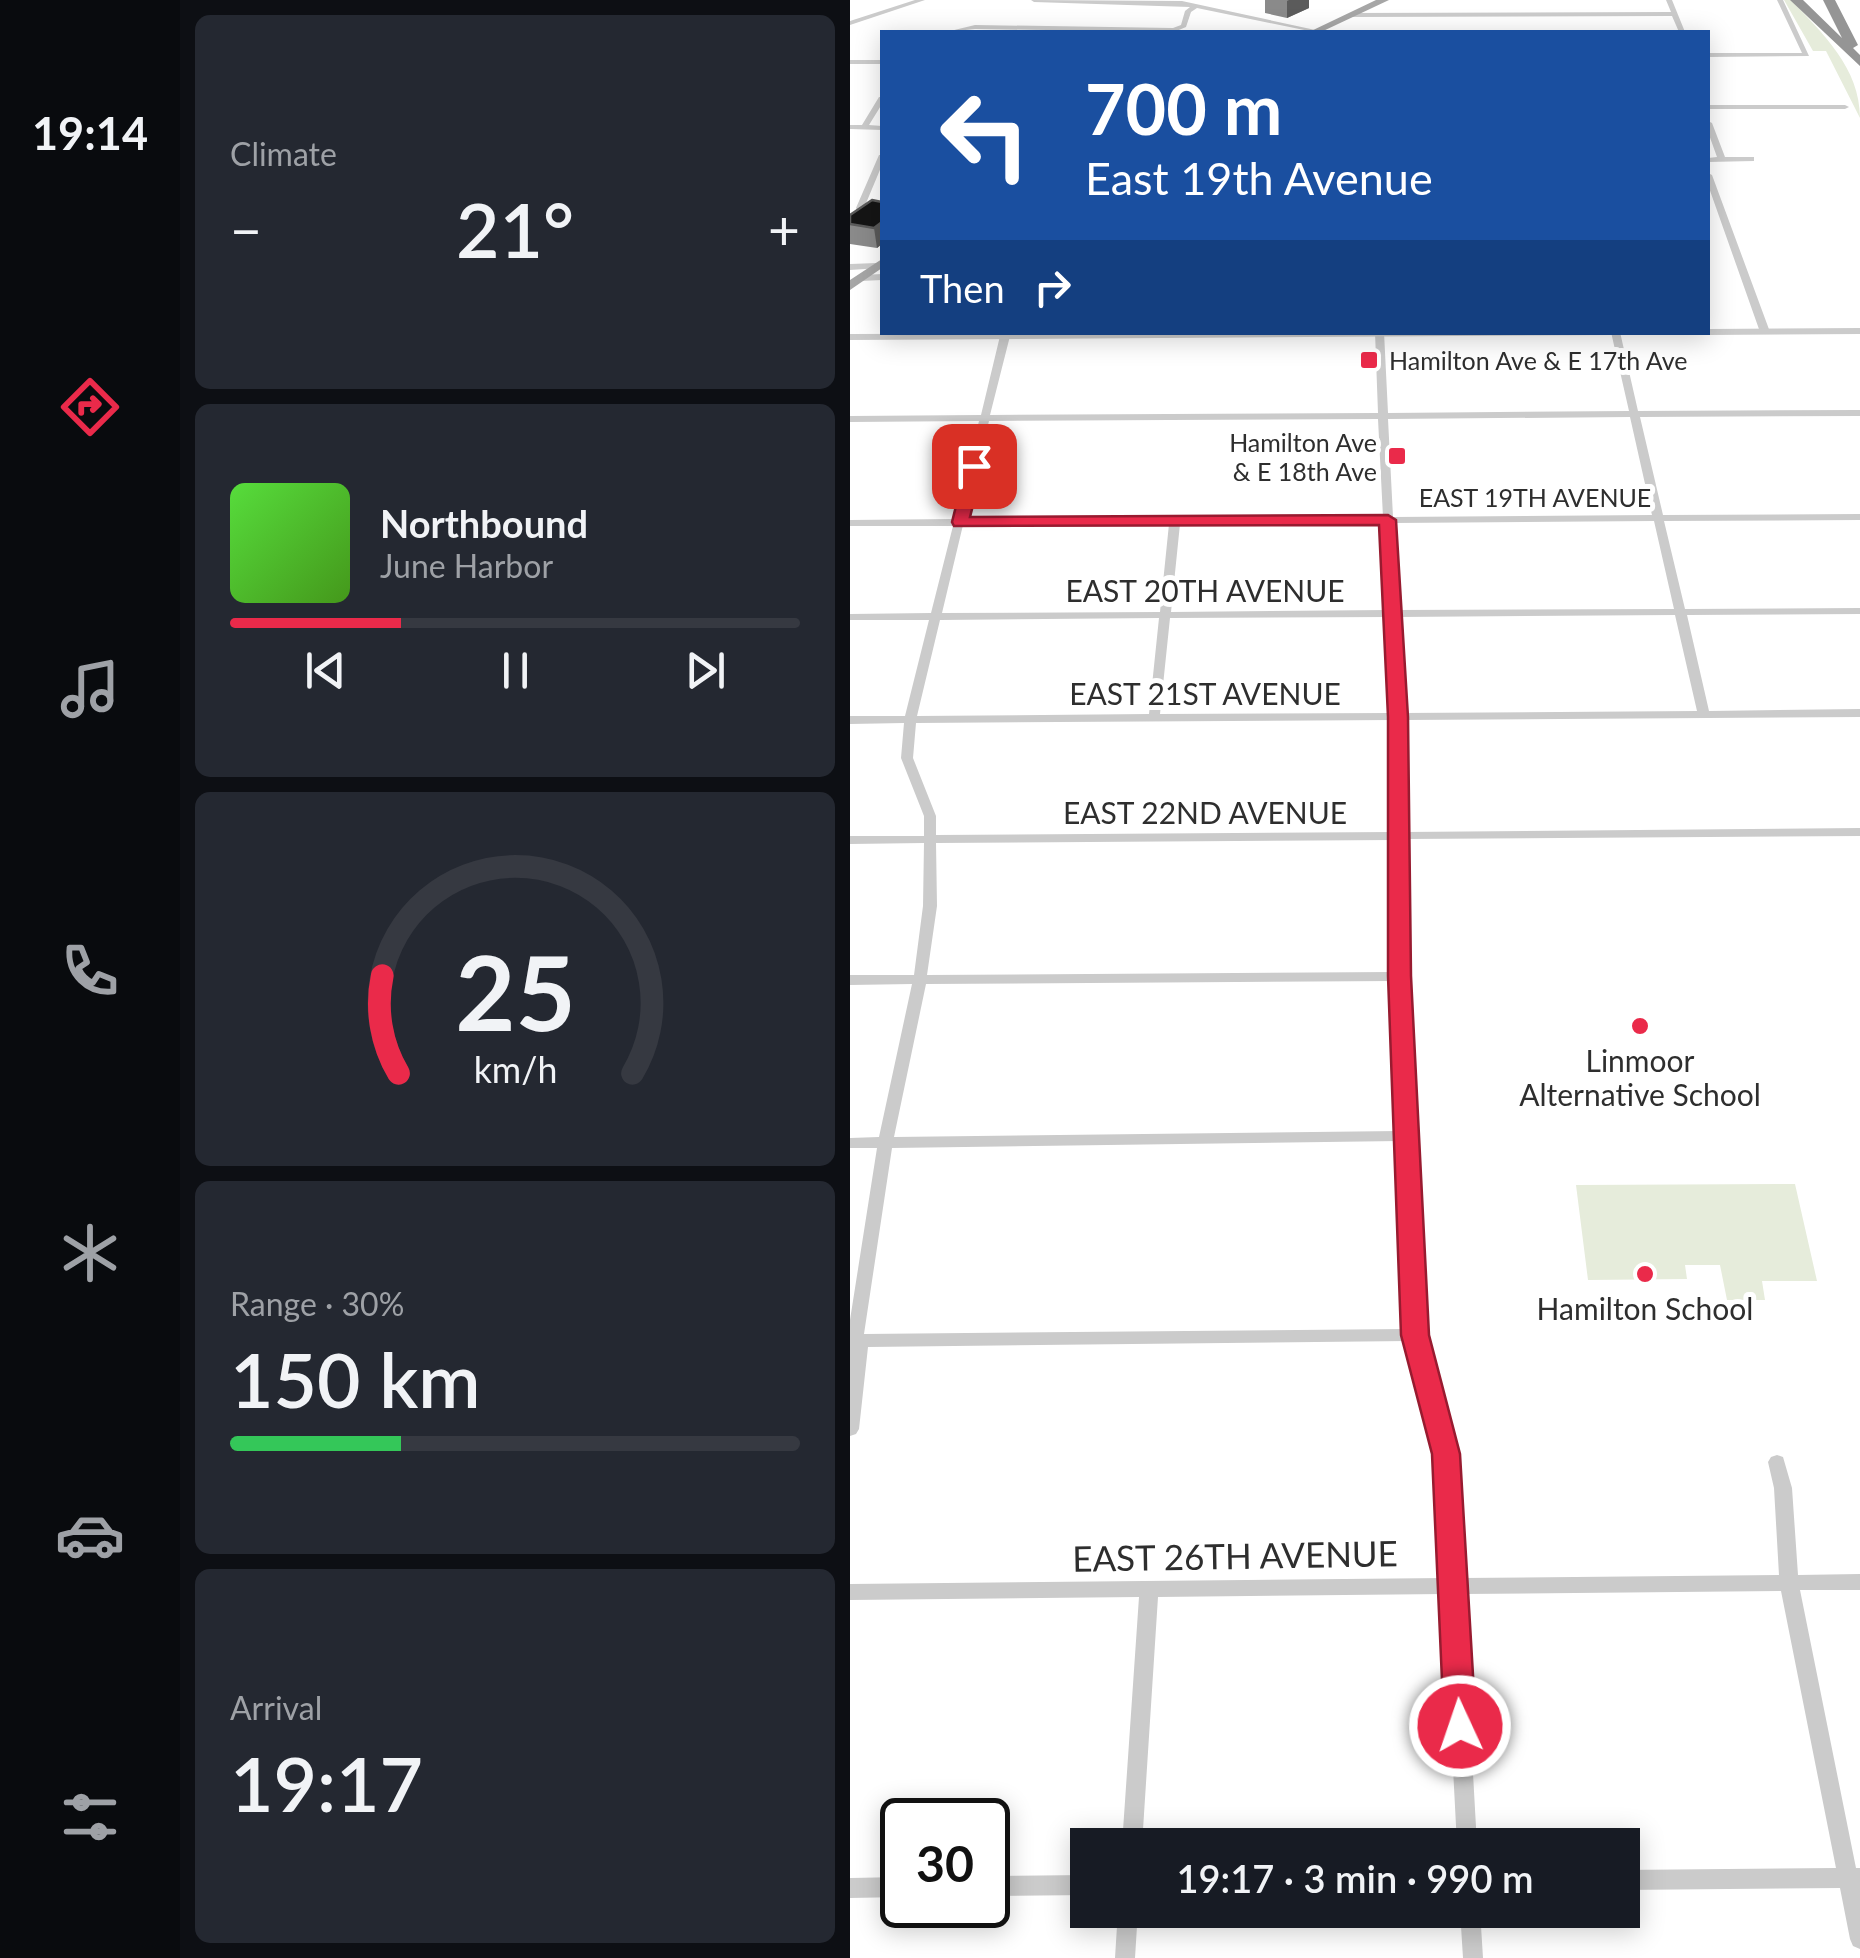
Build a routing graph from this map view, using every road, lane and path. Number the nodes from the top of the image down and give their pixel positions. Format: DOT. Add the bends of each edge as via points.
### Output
graph roads {
  1 [pos="922,0"];
  2 [pos="1034,0"];
  3 [pos="1208,0"];
  4 [pos="1384,0"];
  5 [pos="1558,0"];
  6 [pos="1669,0"];
  7 [pos="1780,0"];
  8 [pos="1796,0"];
  9 [pos="1829,0"];
  10 [pos="1196,6"];
  11 [pos="1562,14"];
  12 [pos="1674,14"];
  13 [pos="1352,15"];
  14 [pos="850,24"];
  15 [pos="958,30"];
  16 [pos="1093,30"];
  17 [pos="1166,30"];
  18 [pos="1307,30"];
  19 [pos="1320,30"];
  20 [pos="1681,30"];
  21 [pos="1710,56"];
  22 [pos="1860,61"];
  23 [pos="850,62"];
  24 [pos="880,62"];
  25 [pos="880,103"];
  26 [pos="1845,106"];
  27 [pos="1710,107"];
  28 [pos="1710,127"];
  29 [pos="850,128"];
  30 [pos="864,128"];
  31 [pos="880,128"];
  32 [pos="1710,160"];
  33 [pos="1722,160"];
  34 [pos="1751,160"];
  35 [pos="880,161"];
  36 [pos="1710,181"];
  37 [pos="855,208"];
  38 [pos="871,208"];
  39 [pos="1710,214"];
  40 [pos="1722,214"];
  41 [pos="850,266"];
  42 [pos="880,269"];
  43 [pos="880,270"];
  44 [pos="856,282"];
  45 [pos="1860,331"];
  46 [pos="1710,332"];
  47 [pos="1764,332"];
  48 [pos="1130,335"];
  49 [pos="1379,335"];
  50 [pos="1617,335"];
  51 [pos="1005,336"];
  52 [pos="850,337"];
  53 [pos="1860,413"];
  54 [pos="1634,415"];
  55 [pos="1382,416"];
  56 [pos="986,418"];
  57 [pos="850,420"];
  58 [pos="1860,517"];
  59 [pos="1658,518"];
  60 [pos="1388,520"];
  61 [pos="1174,521"];
  62 [pos="960,522"];
  63 [pos="850,523"];
  64 [pos="1860,610"];
  65 [pos="1681,612"];
  66 [pos="1392,614"];
  67 [pos="1164,616"];
  68 [pos="936,617"];
  69 [pos="850,618"];
  70 [pos="1860,713"];
  71 [pos="1704,714"];
  72 [pos="1398,717"];
  73 [pos="1154,718"];
  74 [pos="850,720"];
  75 [pos="910,720"];
  76 [pos="1860,832"];
  77 [pos="1396,836"];
  78 [pos="932,839"];
  79 [pos="850,840"];
  80 [pos="1400,976"];
  81 [pos="920,979"];
  82 [pos="850,980"];
  83 [pos="1406,1136"];
  84 [pos="850,1143"];
  85 [pos="885,1143"];
  86 [pos="1415,1335"];
  87 [pos="855,1341"];
  88 [pos="850,1430"];
  89 [pos="1777,1462"];
  90 [pos="1860,1582"];
  91 [pos="1789,1583"];
  92 [pos="1452,1586"];
  93 [pos="1149,1589"];
  94 [pos="850,1592"];
  95 [pos="1133,1828"];
  96 [pos="1465,1828"];
  97 [pos="1854,1878"];
  98 [pos="1640,1880"];
  99 [pos="1070,1885"];
  100 [pos="1010,1886"];
  101 [pos="880,1887"];
  102 [pos="850,1888"];
  103 [pos="1127,1928"];
  104 [pos="1471,1928"];
  105 [pos="1860,1939"];
  106 [pos="1125,1958"];
  107 [pos="1473,1958"];
  1 -- 14 [label="street"];
  2 -- 10 [label="street"];
  3 -- 10 [label="street"];
  4 -- 13 [label="main road"];
  5 -- 11 [label="street"];
  6 -- 12 [label="street"];
  7 -- 21 [label="street" via="1808,55"];
  8 -- 22 [label="highway"];
  9 -- 22 [label="highway"];
  10 -- 17 [label="street" via="1181,28"];
  10 -- 18 [label="street"];
  11 -- 12 [label="street"];
  11 -- 13 [label="street"];
  12 -- 20 [label="street"];
  13 -- 19 [label="main road"];
  15 -- 16 [label="street"];
  23 -- 24 [label="street"];
  25 -- 30 [label="street"];
  26 -- 27 [label="street"];
  28 -- 33 [label="street"];
  29 -- 30 [label="street"];
  30 -- 31 [label="street"];
  32 -- 33 [label="street"];
  33 -- 34 [label="street"];
  35 -- 37 [label="street"];
  36 -- 40 [label="street"];
  37 -- 38 [label="street"];
  39 -- 40 [label="street"];
  40 -- 47 [label="street"];
  41 -- 42 [label="street"];
  43 -- 44 [label="main road"];
  45 -- 47 [label="street"];
  46 -- 47 [label="street"];
  48 -- 51 [label="street"];
  49 -- 55 [label="street"];
  50 -- 54 [label="street"];
  51 -- 52 [label="street"];
  51 -- 56 [label="street"];
  53 -- 54 [label="street"];
  54 -- 55 [label="street"];
  54 -- 59 [label="street"];
  55 -- 56 [label="street"];
  55 -- 60 [label="street"];
  56 -- 57 [label="street"];
  56 -- 62 [label="street"];
  58 -- 59 [label="street, EAST 19TH AVENUE"];
  59 -- 60 [label="street, EAST 19TH AVENUE"];
  59 -- 65 [label="street"];
  60 -- 61 [label="street, EAST 19TH AVENUE"];
  60 -- 66 [label="street"];
  61 -- 62 [label="street, EAST 19TH AVENUE"];
  61 -- 67 [label="street"];
  62 -- 63 [label="street, EAST 19TH AVENUE"];
  62 -- 68 [label="street"];
  64 -- 65 [label="street, EAST 20TH AVENUE"];
  65 -- 66 [label="street, EAST 20TH AVENUE"];
  65 -- 71 [label="street"];
  66 -- 67 [label="street, EAST 20TH AVENUE"];
  66 -- 72 [label="street"];
  67 -- 68 [label="street, EAST 20TH AVENUE"];
  67 -- 73 [label="street"];
  68 -- 69 [label="street, EAST 20TH AVENUE"];
  68 -- 75 [label="street"];
  70 -- 71 [label="street, EAST 21ST AVENUE"];
  71 -- 72 [label="street, EAST 21ST AVENUE"];
  72 -- 73 [label="street, EAST 21ST AVENUE"];
  72 -- 77 [label="street"];
  73 -- 75 [label="street, EAST 21ST AVENUE"];
  74 -- 75 [label="street, EAST 21ST AVENUE"];
  75 -- 78 [label="street" via="907,758"];
  76 -- 77 [label="street, EAST 22ND AVENUE"];
  77 -- 78 [label="street, EAST 22ND AVENUE"];
  77 -- 80 [label="street"];
  78 -- 79 [label="street, EAST 22ND AVENUE"];
  78 -- 81 [label="street"];
  80 -- 81 [label="street"];
  80 -- 83 [label="street"];
  81 -- 82 [label="street"];
  81 -- 85 [label="street"];
  83 -- 85 [label="street"];
  83 -- 86 [label="street"];
  84 -- 85 [label="street"];
  85 -- 87 [label="street"];
  86 -- 87 [label="street"];
  86 -- 92 [label="street" via="1446,1454"];
  87 -- 88 [label="street"];
  89 -- 91 [label="street"];
  90 -- 91 [label="street, EAST 26TH AVENUE"];
  91 -- 92 [label="street, EAST 26TH AVENUE"];
  91 -- 97 [label="street"];
  92 -- 93 [label="street, EAST 26TH AVENUE"];
  92 -- 96 [label="street"];
  93 -- 94 [label="street, EAST 26TH AVENUE"];
  93 -- 95 [label="street"];
  97 -- 98 [label="street"];
  97 -- 105 [label="street"];
  99 -- 100 [label="street"];
  101 -- 102 [label="street"];
  103 -- 106 [label="street"];
  104 -- 107 [label="street"];
}
